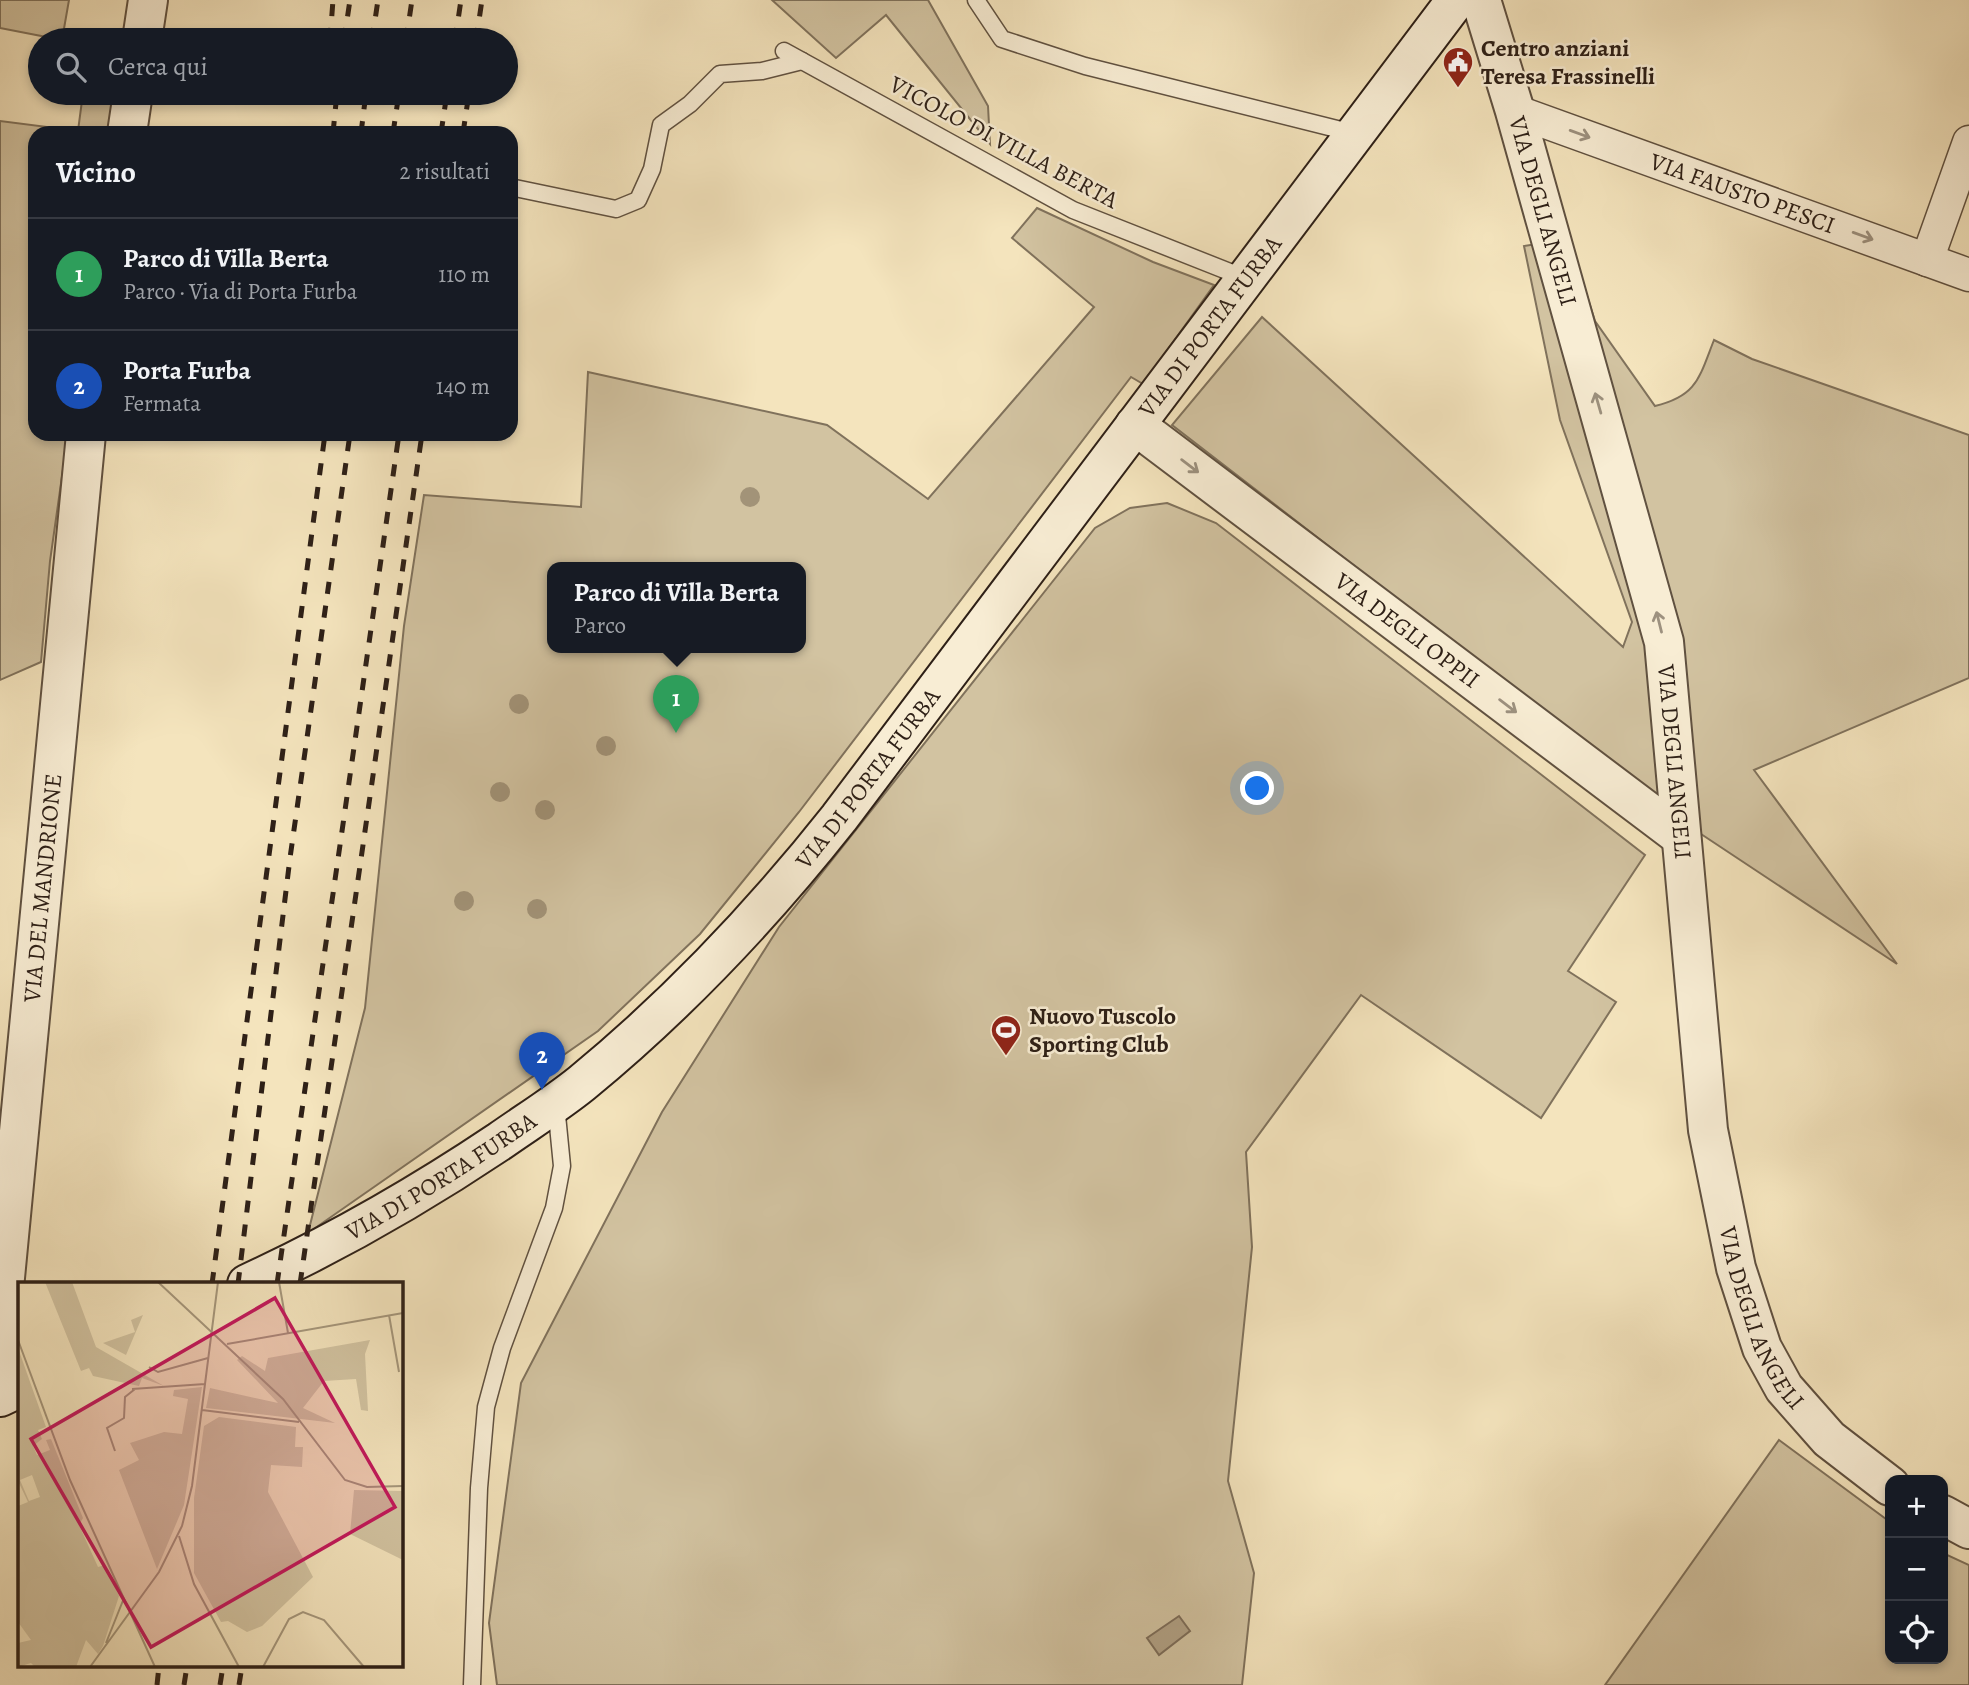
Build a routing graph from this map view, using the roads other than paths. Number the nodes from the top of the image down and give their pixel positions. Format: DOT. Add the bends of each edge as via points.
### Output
graph roads {
  1 [pos="148,0"];
  2 [pos="976,0"];
  3 [pos="1456,0"];
  4 [pos="1481,0"];
  5 [pos="144,28"];
  6 [pos="784,51"];
  7 [pos="802,61"];
  8 [pos="132,105"];
  9 [pos="1515,111"];
  10 [pos="128,126"];
  11 [pos="1355,133"];
  12 [pos="1969,142"];
  13 [pos="518,189"];
  14 [pos="1927,260"];
  15 [pos="1969,275"];
  16 [pos="1246,279"];
  17 [pos="1135,425"];
  18 [pos="85,441"];
  19 [pos="1680,836"];
  20 [pos="556,1102"];
  21 [pos="251,1282"];
  22 [pos="3,1299"];
  23 [pos="0,1383"];
  24 [pos="18,1388"];
  25 [pos="0,1397"];
  26 [pos="1885,1482"];
  27 [pos="1948,1518"];
  28 [pos="1969,1529"];
  29 [pos="472,1685"];
  1 -- 5 [label="street"];
  2 -- 11 [label="lane" via="1002,39 1085,66"];
  3 -- 11 [label="street, VIA DI PORTA FURBA"];
  4 -- 9 [label="street, VIA DEGLI ANGELI"];
  6 -- 7 [label="lane, VICOLO DI VILLA BERTA"];
  7 -- 13 [label="lane" via="762,71 720,74 661,125 652,169 638,200 616,209"];
  7 -- 16 [label="lane, VICOLO DI VILLA BERTA" via="1073,210"];
  8 -- 10 [label="street"];
  9 -- 14 [label="street, VIA FAUSTO PESCI, one-way"];
  19 -- 9 [label="street, VIA DEGLI ANGELI, one-way" via="1664,642"];
  11 -- 16 [label="street, VIA DI PORTA FURBA"];
  12 -- 14 [label="street"];
  14 -- 15 [label="street, VIA FAUSTO PESCI"];
  16 -- 17 [label="street, VIA DI PORTA FURBA"];
  17 -- 19 [label="street, VIA DEGLI OPPII, one-way"];
  17 -- 20 [label="street, VIA DI PORTA FURBA" via="762,910 645,1029"];
  18 -- 22 [label="street, VIA DEL MANDRIONE"];
  19 -- 26 [label="street, VIA DEGLI ANGELI" via="1708,1130 1743,1291 1762,1348 1797,1405 1846,1455"];
  20 -- 21 [label="street, VIA DI PORTA FURBA" via="382,1216"];
  20 -- 29 [label="lane" via="562,1166 554,1208 502,1348 486,1407"];
  22 -- 23 [label="street, VIA DEL MANDRIONE"];
  24 -- 25 [label="street"];
  27 -- 28 [label="street"];
}
